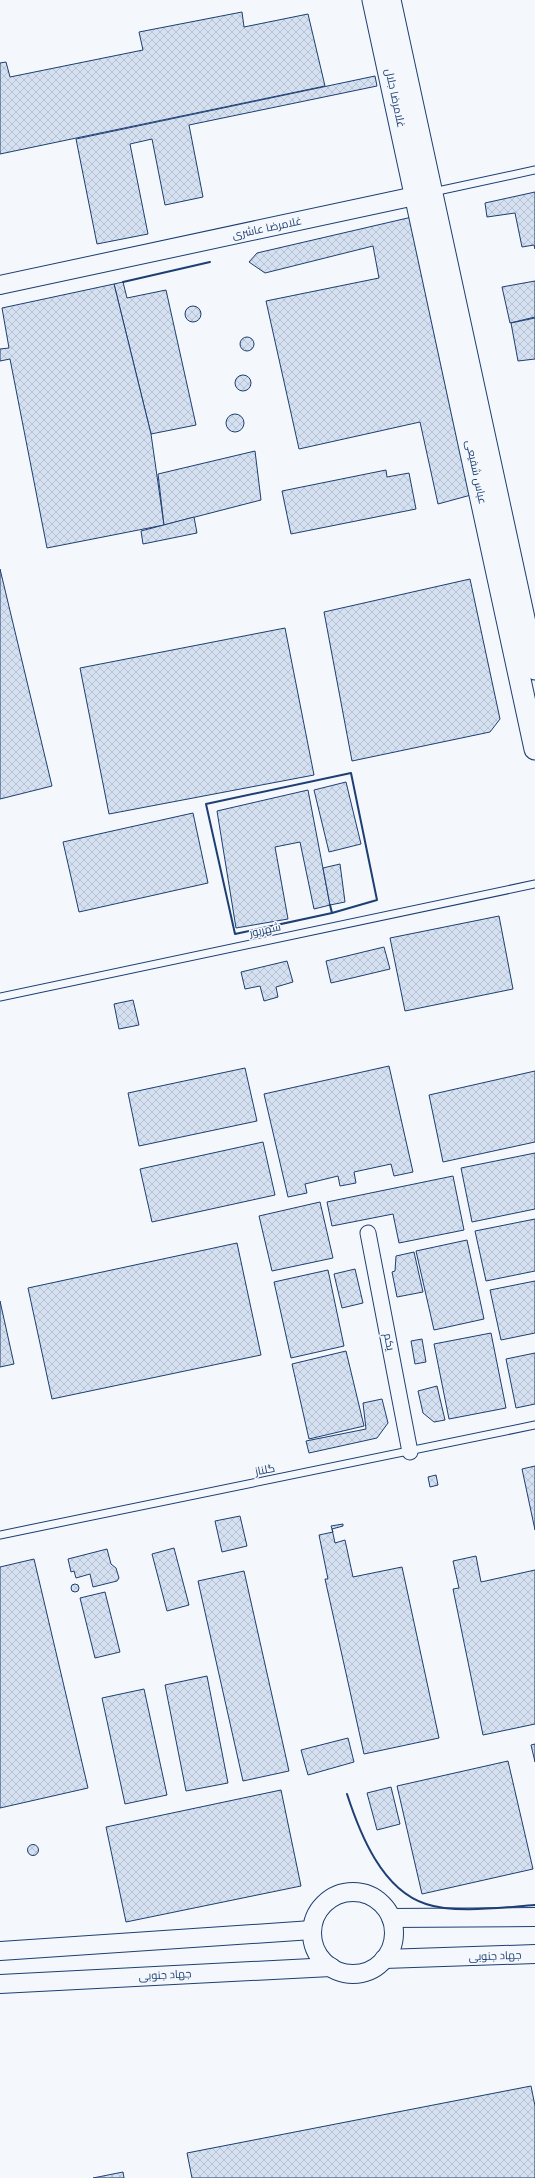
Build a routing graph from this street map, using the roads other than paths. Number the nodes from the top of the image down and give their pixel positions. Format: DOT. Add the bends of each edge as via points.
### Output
graph roads {
  1 [pos="373,0"];
  2 [pos="390,0"];
  3 [pos="535,170"];
  4 [pos="424,194"];
  5 [pos="0,285"];
  6 [pos="535,669"];
  7 [pos="535,749"];
  8 [pos="535,884"];
  9 [pos="0,996"];
  10 [pos="368,1233"];
  11 [pos="535,1425"];
  12 [pos="410,1452"];
  13 [pos="0,1535"];
  14 [pos="535,1917"];
  15 [pos="391,1918"];
  16 [pos="312,1930"];
  17 [pos="0,1951"];
  18 [pos="535,1954"];
  19 [pos="384,1959"];
  20 [pos="331,1967"];
  21 [pos="0,1984"];
  1 -- 4 [label="main road, غلامرضا جلال"];
  2 -- 4 [label="main road, غلامرضا جلال"];
  3 -- 4 [label="lane, غلامرضا عاشری"];
  4 -- 5 [label="street, غلامرضا عاشری"];
  4 -- 6 [label="main road, عباس شفیعی"];
  4 -- 7 [label="main road, عباس شفیعی"];
  8 -- 9 [label="lane, شهریور"];
  10 -- 12 [label="street, یکم"];
  11 -- 12 [label="lane, گلناز"];
  12 -- 13 [label="lane, گلناز"];
  14 -- 15 [label="street"];
  15 -- 16 [label="street" via="378,1900 358,1892 346,1892 327,1901 314,1920"];
  15 -- 19 [label="street" via="394,1934 390,1951"];
  16 -- 17 [label="street"];
  16 -- 20 [label="street" via="313,1941 320,1957"];
  18 -- 19 [label="street, جهاد جنوبی"];
  19 -- 20 [label="street" via="365,1972 349,1974"];
  20 -- 21 [label="street, جهاد جنوبی"];
}
